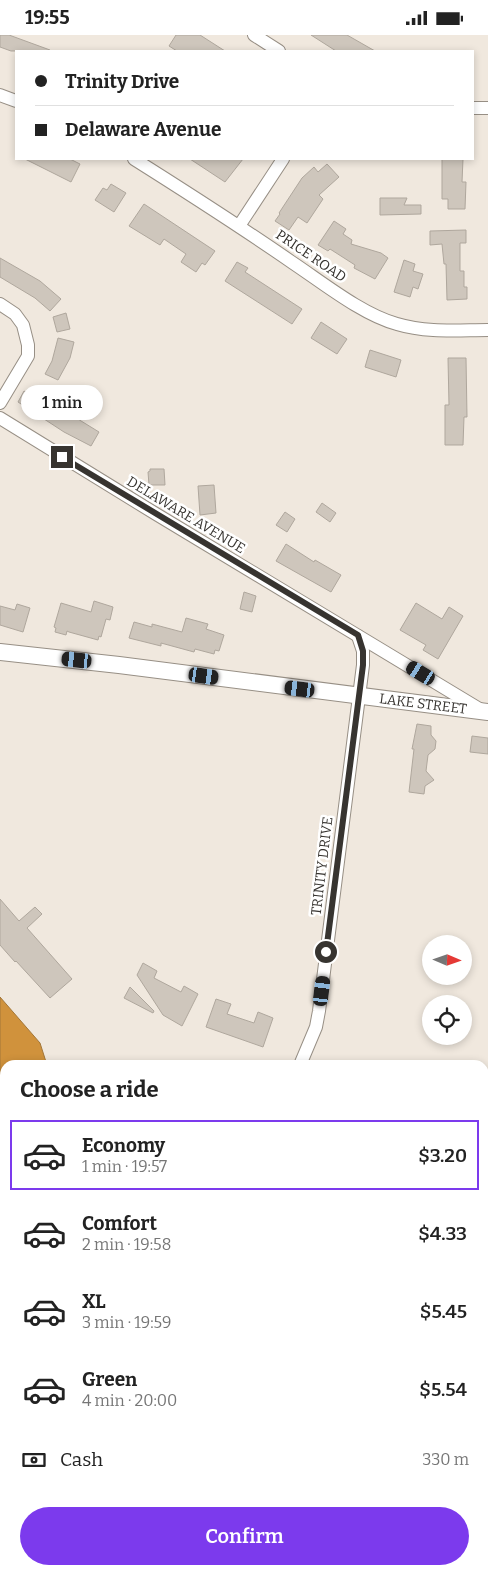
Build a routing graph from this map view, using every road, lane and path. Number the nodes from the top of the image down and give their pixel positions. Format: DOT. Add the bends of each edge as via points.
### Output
graph roads {
  1 [pos="254,35"];
  2 [pos="278,50"];
  3 [pos="0,95"];
  4 [pos="15,101"];
  5 [pos="474,108"];
  6 [pos="488,108"];
  7 [pos="136,160"];
  8 [pos="282,160"];
  9 [pos="239,226"];
  10 [pos="0,304"];
  11 [pos="488,330"];
  12 [pos="0,403"];
  13 [pos="0,418"];
  14 [pos="358,635"];
  15 [pos="0,652"];
  16 [pos="358,696"];
  17 [pos="486,711"];
  18 [pos="302,1060"];
  1 -- 2 [label="street"];
  3 -- 4 [label="street"];
  5 -- 6 [label="street"];
  7 -- 9 [label="street, PRICE ROAD"];
  8 -- 9 [label="street"];
  9 -- 11 [label="street, PRICE ROAD" via="353,303 396,324 443,331"];
  10 -- 12 [label="street" via="15,314 28,345 28,357"];
  13 -- 14 [label="street, DELAWARE AVENUE"];
  14 -- 16 [label="street" via="363,651"];
  14 -- 17 [label="street, DELAWARE AVENUE"];
  15 -- 16 [label="street, LAKE STREET"];
  16 -- 17 [label="street, LAKE STREET"];
  16 -- 18 [label="street, TRINITY DRIVE" via="319,1011"];
}
